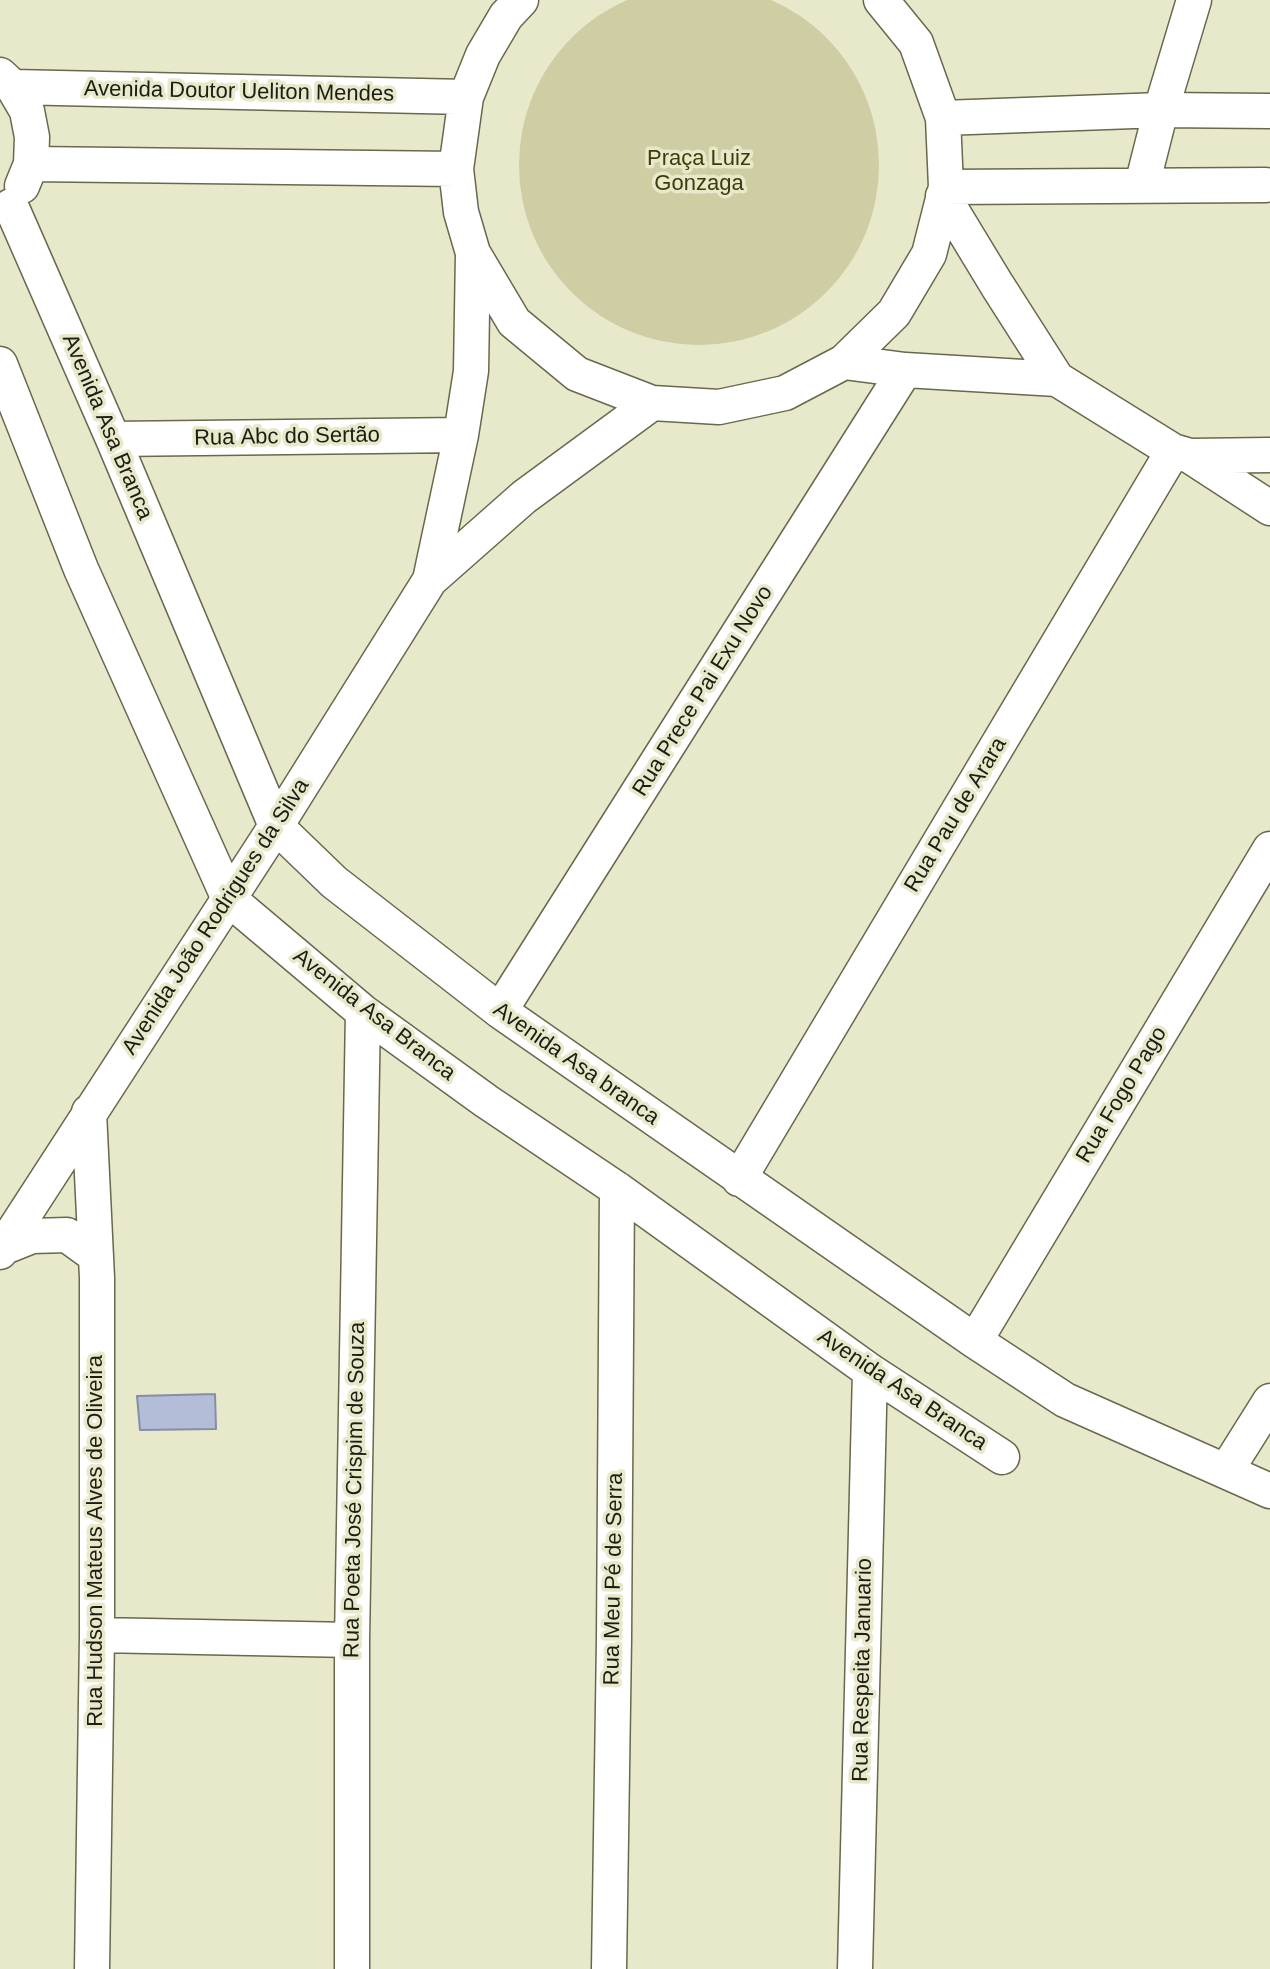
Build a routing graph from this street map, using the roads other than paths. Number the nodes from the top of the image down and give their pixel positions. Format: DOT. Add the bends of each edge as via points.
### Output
graph roads {
  1 [pos="521,0"];
  2 [pos="881,0"];
  3 [pos="1194,0"];
  4 [pos="6,81"];
  5 [pos="466,97"];
  6 [pos="1161,110"];
  7 [pos="1270,111"];
  8 [pos="943,118"];
  9 [pos="31,164"];
  10 [pos="456,169"];
  11 [pos="1142,185"];
  12 [pos="1266,185"];
  13 [pos="944,192"];
  14 [pos="6,210"];
  15 [pos="473,253"];
  16 [pos="844,362"];
  17 [pos="0,364"];
  18 [pos="905,370"];
  19 [pos="1057,379"];
  20 [pos="652,403"];
  21 [pos="461,435"];
  22 [pos="113,439"];
  23 [pos="1182,454"];
  24 [pos="1270,455"];
  25 [pos="1270,508"];
  26 [pos="430,580"];
  27 [pos="276,826"];
  28 [pos="1270,849"];
  29 [pos="229,899"];
  30 [pos="500,1011"];
  31 [pos="363,1012"];
  32 [pos="89,1112"];
  33 [pos="739,1179"];
  34 [pos="617,1189"];
  35 [pos="1,1250"];
  36 [pos="96,1256"];
  37 [pos="975,1341"];
  38 [pos="870,1371"];
  39 [pos="1270,1401"];
  40 [pos="1002,1457"];
  41 [pos="1226,1471"];
  42 [pos="1270,1491"];
  43 [pos="97,1635"];
  44 [pos="352,1640"];
  45 [pos="92,1969"];
  46 [pos="352,1969"];
  47 [pos="609,1969"];
  48 [pos="855,1969"];
  1 -- 5 [label="street" via="483,55"];
  2 -- 8 [label="street" via="916,43"];
  3 -- 6 [label="street"];
  4 -- 5 [label="street, Avenida Doutor Ueliton Mendes"];
  4 -- 9 [label="street" via="27,111"];
  5 -- 10 [label="street"];
  6 -- 7 [label="street"];
  6 -- 8 [label="street"];
  6 -- 11 [label="street"];
  8 -- 13 [label="street"];
  9 -- 10 [label="street"];
  9 -- 14 [label="street"];
  10 -- 15 [label="street"];
  11 -- 12 [label="street"];
  11 -- 13 [label="street"];
  13 -- 16 [label="street" via="929,254 894,313"];
  13 -- 19 [label="street"];
  14 -- 22 [label="street, Avenida Asa Branca"];
  15 -- 20 [label="street" via="514,322 577,374"];
  15 -- 21 [label="street, Avenida João Rodrigues da Silva" via="471,371"];
  16 -- 18 [label="street"];
  16 -- 20 [label="street" via="785,393 758,399 719,407"];
  17 -- 29 [label="street, Avenida Asa Branca" via="81,569"];
  18 -- 19 [label="street"];
  18 -- 30 [label="street, Rua Prece Pai Exu Novo"];
  19 -- 23 [label="street"];
  20 -- 26 [label="street, Avenida João Rodrigues da Silva" via="524,497"];
  21 -- 22 [label="street, Rua Abc do Sertão"];
  21 -- 26 [label="street, Avenida João Rodrigues da Silva"];
  22 -- 27 [label="street, Avenida Asa Branca"];
  23 -- 24 [label="street"];
  23 -- 25 [label="street"];
  23 -- 33 [label="street, Rua Pau de Arara"];
  26 -- 27 [label="street, Avenida João Rodrigues da Silva"];
  27 -- 29 [label="street, Avenida João Rodrigues da Silva"];
  27 -- 30 [label="street, Avenida Asa branca" via="334,882"];
  28 -- 37 [label="street, Rua Fogo Pago"];
  29 -- 31 [label="street, Avenida Asa Branca"];
  29 -- 32 [label="street, Avenida João Rodrigues da Silva"];
  30 -- 33 [label="street, Avenida Asa branca"];
  31 -- 34 [label="street, Avenida Asa Branca"];
  31 -- 44 [label="street, Rua Poeta José Crispim de Souza"];
  32 -- 35 [label="street, Avenida João Rodrigues da Silva"];
  32 -- 36 [label="street, Rua Hudson Mateus Alves de Oliveira"];
  33 -- 37 [label="street, Avenida Asa branca"];
  34 -- 38 [label="street, Avenida Asa Branca"];
  34 -- 47 [label="street, Rua Meu Pé de Serra"];
  35 -- 36 [label="street" via="32,1236 67,1235"];
  36 -- 43 [label="street, Rua Hudson Mateus Alves de Oliveira"];
  37 -- 41 [label="street" via="1065,1400"];
  38 -- 40 [label="street, Avenida Asa Branca"];
  38 -- 48 [label="street, Rua Respeita Januario"];
  39 -- 41 [label="street"];
  41 -- 42 [label="street"];
  43 -- 44 [label="street"];
  43 -- 45 [label="street, Rua Hudson Mateus Alves de Oliveira"];
  44 -- 46 [label="street, Rua Poeta José Crispim de Souza"];
}
